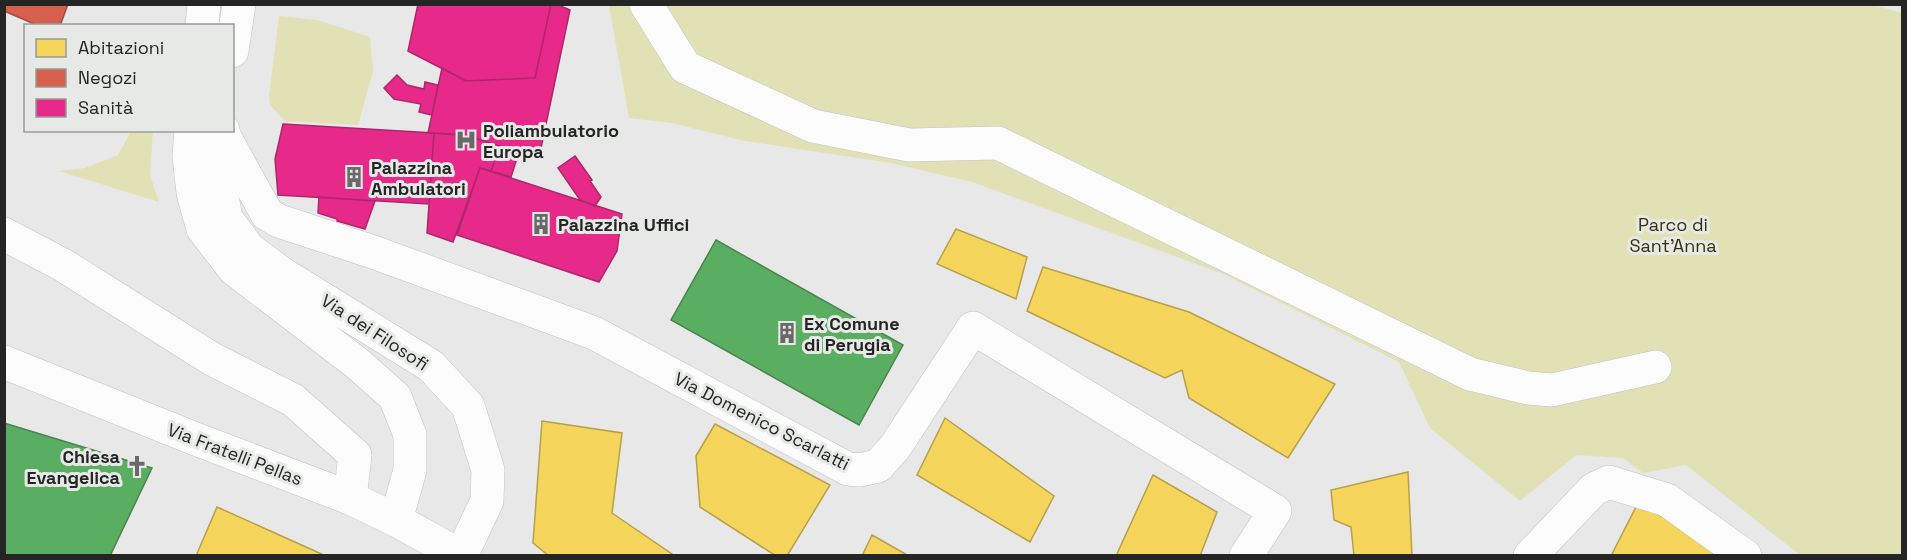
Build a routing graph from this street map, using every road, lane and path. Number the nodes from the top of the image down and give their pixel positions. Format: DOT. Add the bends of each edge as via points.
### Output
graph roads {
  1 [pos="204,4"];
  2 [pos="239,4"];
  3 [pos="646,4"];
  4 [pos="201,24"];
  5 [pos="234,38"];
  6 [pos="212,132"];
  7 [pos="4,234"];
  8 [pos="4,362"];
  9 [pos="1655,368"];
  10 [pos="350,498"];
  11 [pos="396,520"];
  12 [pos="461,555"];
  13 [pos="1246,555"];
  14 [pos="1530,555"];
  15 [pos="1744,555"];
  1 -- 4 [label="street"];
  2 -- 5 [label="street"];
  3 -- 9 [label="street" via="684,67 813,126 909,145 998,143 1470,374 1552,390"];
  6 -- 11 [label="street, Via dei Filosofi" via="189,156 193,193 203,229 234,269 395,397 410,435 410,470"];
  6 -- 12 [label="street, Via dei Filosofi" via="226,218 249,249 431,366 468,406 488,470 487,501"];
  6 -- 13 [label="street, Via Domenico Scarlatti" via="267,214 279,221 594,333 848,469 878,466 895,447 973,328 1275,511"];
  7 -- 10 [label="street" via="63,265 212,359 293,400 355,455"];
  8 -- 10 [label="street, Via Fratelli Pellas"];
  10 -- 11 [label="street, Via Fratelli Pellas"];
  11 -- 12 [label="street, Via Fratelli Pellas"];
  14 -- 15 [label="street" via="1594,489 1610,482 1667,500"];
}
